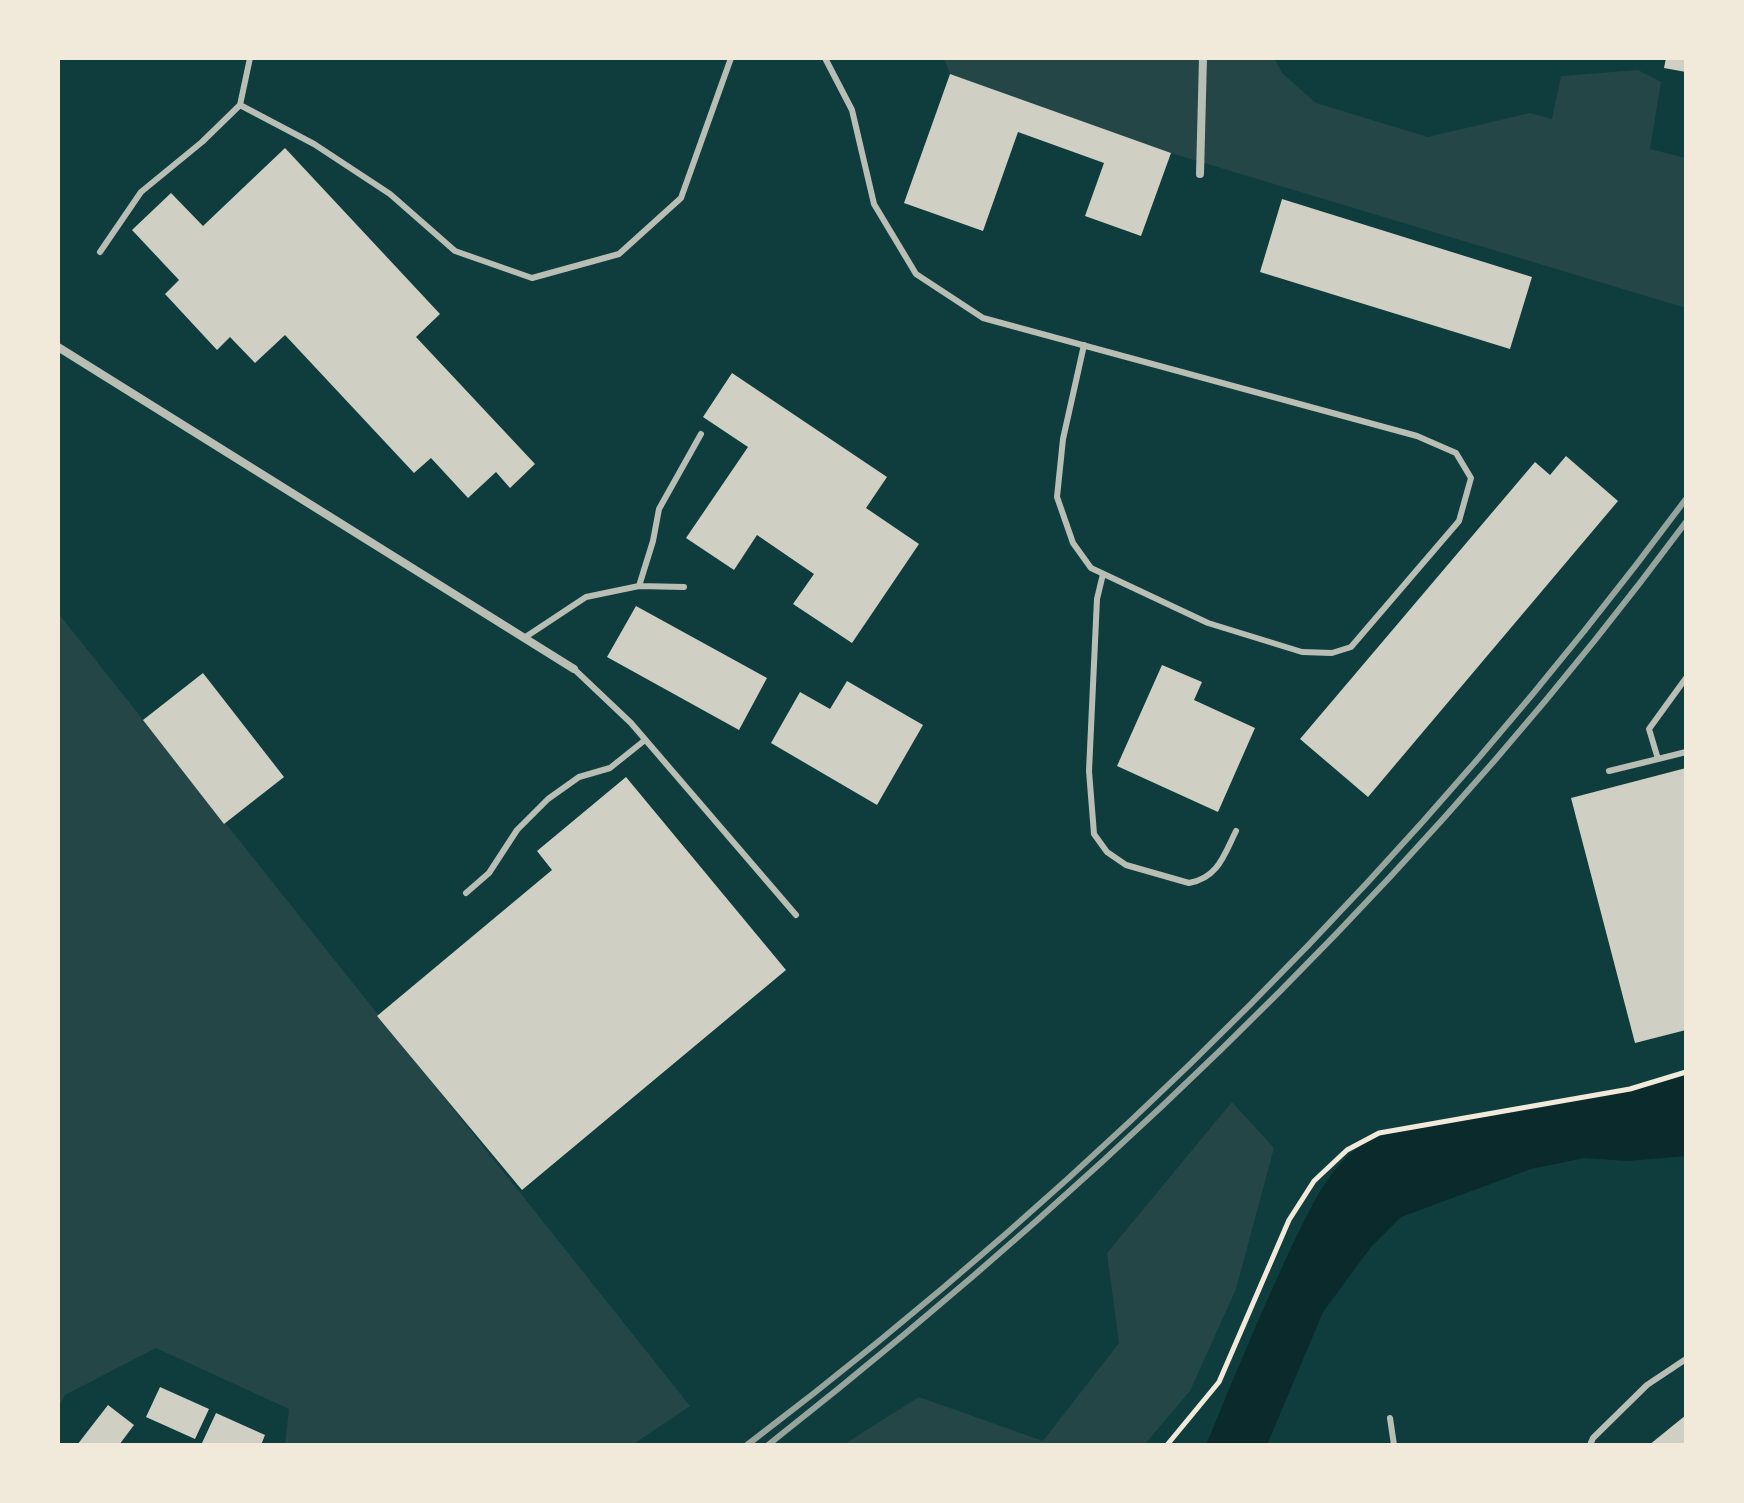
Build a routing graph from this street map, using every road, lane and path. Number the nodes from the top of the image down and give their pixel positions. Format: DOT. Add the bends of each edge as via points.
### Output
graph roads {
  1 [pos="250,58"];
  2 [pos="731,58"];
  3 [pos="825,58"];
  4 [pos="1203,58"];
  5 [pos="240,105"];
  6 [pos="1200,174"];
  7 [pos="100,252"];
  8 [pos="1084,345"];
  9 [pos="58,347"];
  10 [pos="701,434"];
  11 [pos="1103,574"];
  12 [pos="639,586"];
  13 [pos="684,587"];
  14 [pos="524,638"];
  15 [pos="574,669"];
  16 [pos="1686,678"];
  17 [pos="645,740"];
  18 [pos="1686,752"];
  19 [pos="1658,759"];
  20 [pos="1609,771"];
  21 [pos="1236,831"];
  22 [pos="466,893"];
  23 [pos="796,915"];
  24 [pos="1686,1072"];
  25 [pos="1686,1359"];
  26 [pos="1390,1418"];
  27 [pos="1167,1445"];
  28 [pos="1394,1445"];
  29 [pos="1590,1445"];
  1 -- 5 [label="lane"];
  2 -- 5 [label="lane" via="681,198 619,254 532,278 455,251 390,194 314,144"];
  3 -- 8 [label="lane" via="852,110 874,204 916,274 983,318"];
  4 -- 6 [label="street"];
  5 -- 7 [label="lane" via="141,192"];
  8 -- 11 [label="lane" via="1063,439 1057,497 1073,543 1091,568"];
  8 -- 11 [label="lane" via="1417,436 1456,453 1471,478 1459,521 1351,647 1332,653 1302,652 1208,623"];
  9 -- 14 [label="street"];
  10 -- 12 [label="lane" via="659,509"];
  11 -- 21 [label="lane" via="1097,599 1089,771 1094,834 1126,865 1189,883 1216,871"];
  12 -- 13 [label="lane"];
  12 -- 14 [label="lane" via="586,597"];
  14 -- 15 [label="street"];
  15 -- 17 [label="lane"];
  16 -- 19 [label="lane" via="1649,729"];
  17 -- 22 [label="lane" via="610,768 579,777 548,799 517,830 489,873"];
  17 -- 23 [label="lane"];
  18 -- 19 [label="lane"];
  19 -- 20 [label="lane"];
  24 -- 27 [label="path" via="1630,1089 1379,1133 1347,1150 1314,1181 1289,1220 1219,1382"];
  25 -- 29 [label="lane" via="1647,1385"];
  26 -- 28 [label="lane"];
}
